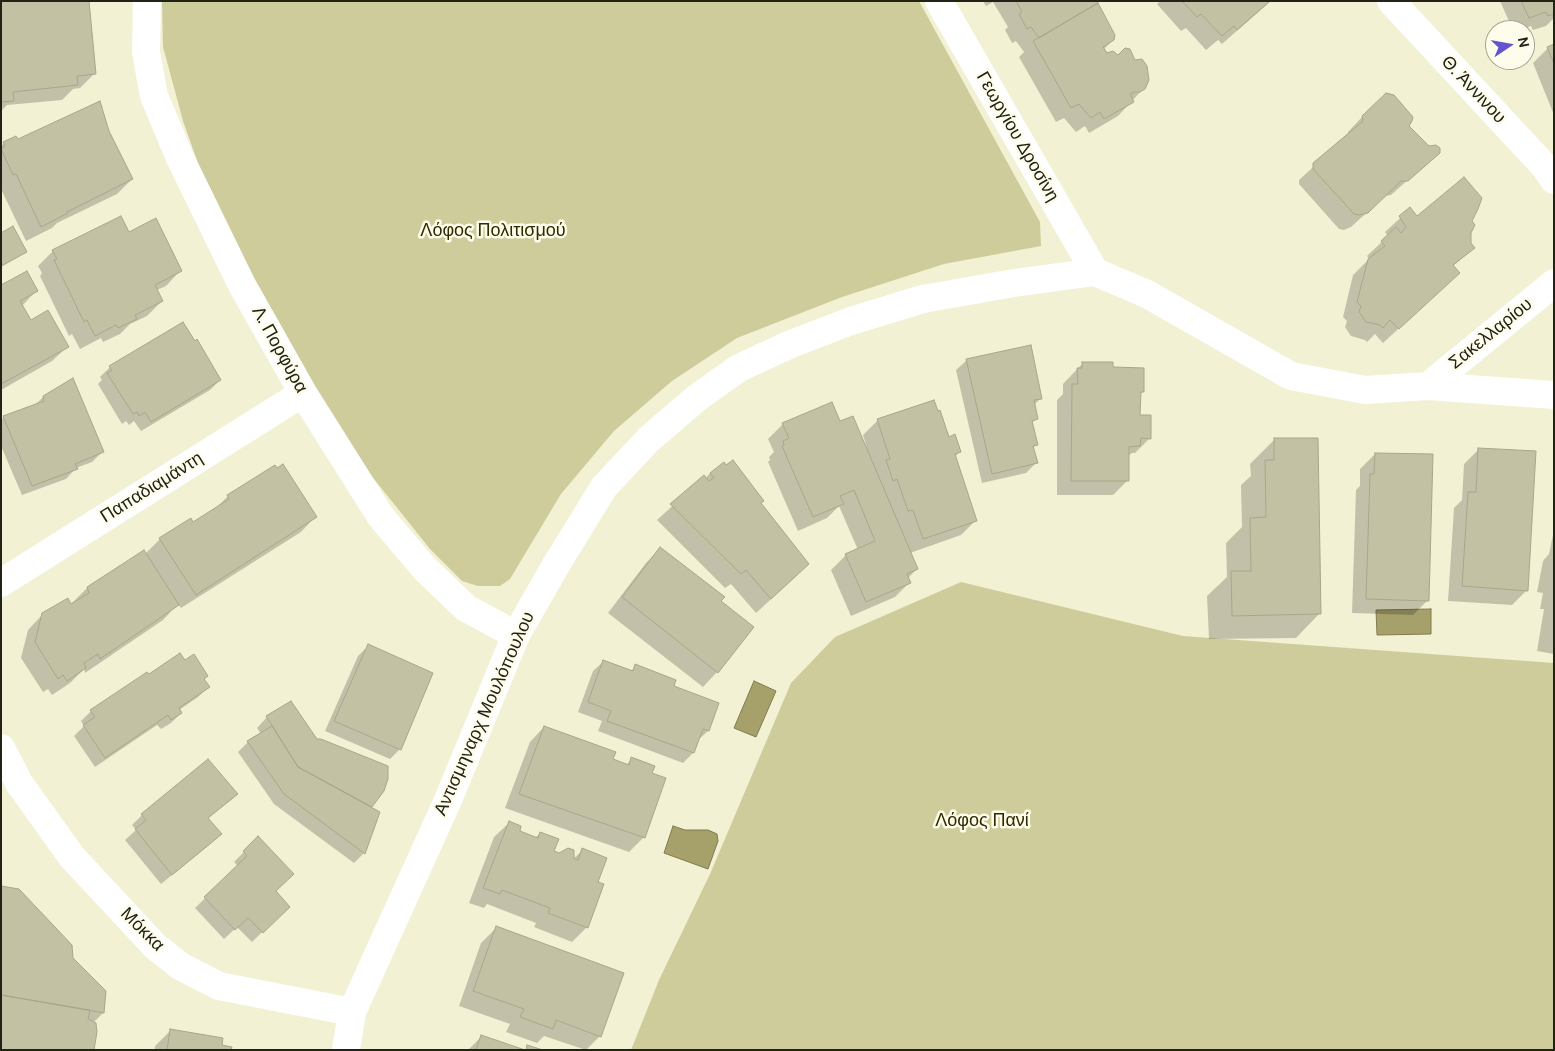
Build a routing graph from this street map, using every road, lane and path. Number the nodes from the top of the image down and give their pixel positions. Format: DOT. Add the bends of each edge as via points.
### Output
graph roads {
  1 [pos="147,1"];
  2 [pos="939,1"];
  3 [pos="1391,1"];
  4 [pos="1554,180"];
  5 [pos="1095,272"];
  6 [pos="1554,283"];
  7 [pos="1428,386"];
  8 [pos="303,393"];
  9 [pos="1554,395"];
  10 [pos="1,583"];
  11 [pos="516,636"];
  12 [pos="1,748"];
  13 [pos="352,1012"];
  14 [pos="346,1050"];
  1 -- 8 [label="street, Λ. Πορφύρα" via="146,52 154,96 180,158 234,268"];
  2 -- 5 [label="street, Γεωργίου Δροσίνη"];
  3 -- 4 [label="street, Θ. Άννινου"];
  5 -- 7 [label="street" via="1147,294 1291,376 1365,390"];
  5 -- 11 [label="street, Αντισμηναρχ Μουλόπουλου" via="923,299 851,321 739,368 698,397 649,439 604,487"];
  6 -- 7 [label="street, Σακελλαρίου"];
  7 -- 9 [label="street"];
  8 -- 10 [label="street, Παπαδιαμάντη"];
  8 -- 11 [label="street, Λ. Πορφύρα" via="381,517 425,568 466,608"];
  11 -- 13 [label="street, Αντισμηναρχ Μουλόπουλου" via="448,800"];
  12 -- 13 [label="street, Μόκκα" via="19,784 72,857 155,946 180,966 219,986"];
  13 -- 14 [label="street, Αντισμηναρχ Μουλόπουλου"];
}
